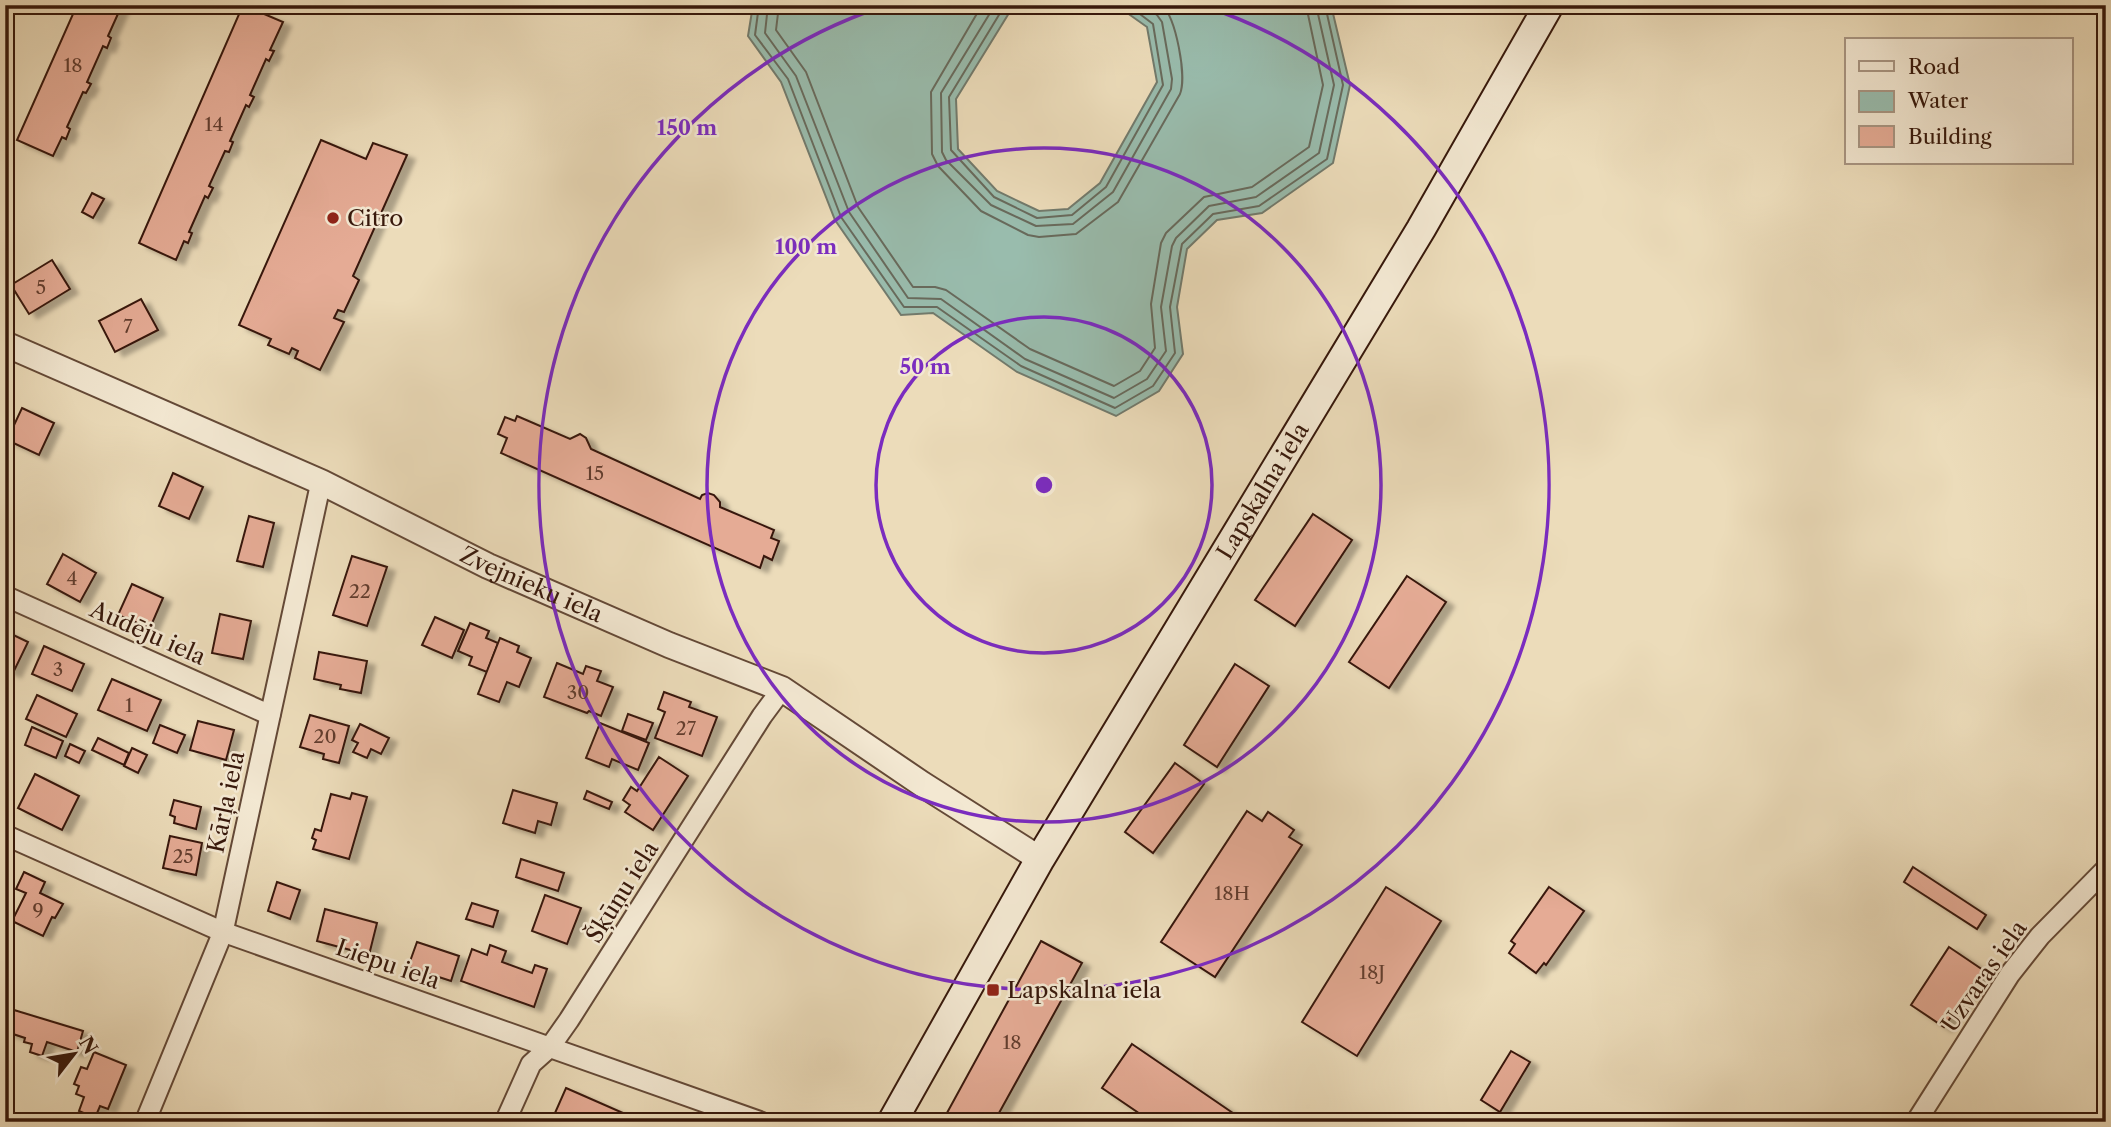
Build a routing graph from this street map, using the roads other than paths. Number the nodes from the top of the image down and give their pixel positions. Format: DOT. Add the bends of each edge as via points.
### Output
graph roads {
  1 [pos="1549,5"];
  2 [pos="5,344"];
  3 [pos="321,482"];
  4 [pos="5,596"];
  5 [pos="782,689"];
  6 [pos="270,715"];
  7 [pos="5,835"];
  8 [pos="1040,859"];
  9 [pos="2106,869"];
  10 [pos="223,932"];
  11 [pos="550,1047"];
  12 [pos="145,1122"];
  13 [pos="505,1122"];
  14 [pos="761,1122"];
  15 [pos="892,1122"];
  16 [pos="1916,1122"];
  1 -- 8 [label="main road, Lapskalna iela" via="1421,229"];
  2 -- 3 [label="street, Zvejnieku iela"];
  3 -- 5 [label="street, Zvejnieku iela" via="488,566"];
  3 -- 6 [label="street, Kārļa iela"];
  4 -- 6 [label="street, Audēju iela"];
  5 -- 8 [label="street, Zvejnieku iela"];
  5 -- 11 [label="street, Šķūņu iela"];
  6 -- 10 [label="street, Kārļa iela"];
  7 -- 10 [label="street, Liepu iela"];
  8 -- 15 [label="main road, Lapskalna iela"];
  9 -- 16 [label="street, Uzvaras iela" via="2040,936 2010,974"];
  10 -- 11 [label="street, Liepu iela"];
  10 -- 12 [label="street, Kārļa iela"];
  11 -- 13 [label="street, Šķūņu iela" via="531,1064"];
  11 -- 14 [label="street, Liepu iela"];
}
